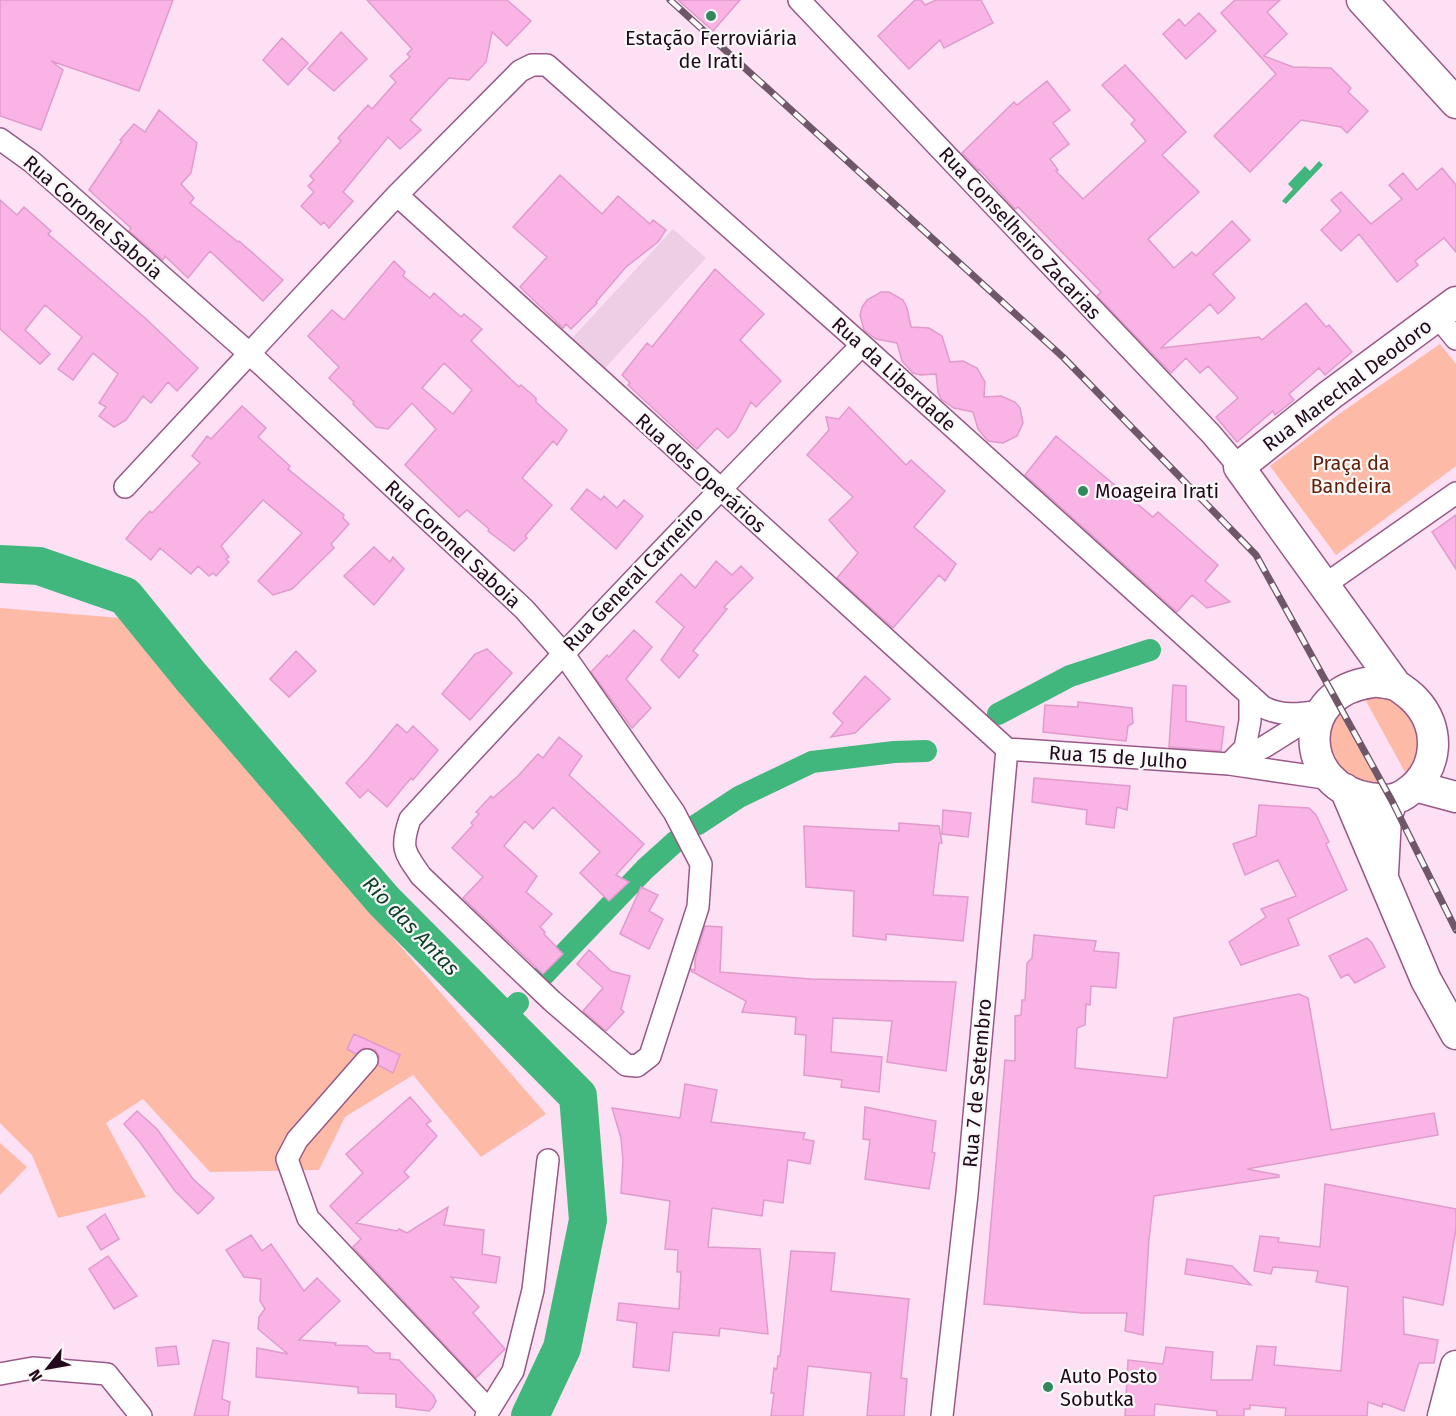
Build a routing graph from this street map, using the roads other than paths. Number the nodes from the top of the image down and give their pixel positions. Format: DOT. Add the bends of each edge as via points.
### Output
graph roads {
  1 [pos="799,0"];
  2 [pos="1362,0"];
  3 [pos="1456,103"];
  4 [pos="0,140"];
  5 [pos="397,195"];
  6 [pos="1450,320"];
  7 [pos="862,345"];
  8 [pos="250,354"];
  9 [pos="1239,467"];
  10 [pos="125,487"];
  11 [pos="719,490"];
  12 [pos="1456,493"];
  13 [pos="1323,586"];
  14 [pos="563,653"];
  15 [pos="1396,685"];
  16 [pos="1250,695"];
  17 [pos="1324,707"];
  18 [pos="1434,737"];
  19 [pos="1007,749"];
  20 [pos="1229,764"];
  21 [pos="1456,766"];
  22 [pos="1338,784"];
  23 [pos="1403,793"];
  24 [pos="1456,797"];
  25 [pos="1383,882"];
  26 [pos="1456,1034"];
  27 [pos="650,1056"];
  28 [pos="367,1060"];
  29 [pos="548,1160"];
  30 [pos="1456,1366"];
  31 [pos="0,1374"];
  32 [pos="488,1413"];
  33 [pos="141,1416"];
  34 [pos="942,1416"];
  35 [pos="1443,1416"];
  1 -- 9 [label="street, Rua Conselheiro Zacarias"];
  2 -- 3 [label="main road"];
  4 -- 8 [label="street, Rua Coronel Saboia" via="32,162"];
  5 -- 7 [label="street, Rua da Liberdade" via="520,71 532,65 547,65"];
  5 -- 8 [label="street"];
  5 -- 11 [label="street, Rua dos Operários"];
  6 -- 9 [label="main road, Rua Marechal Deodoro" via="1330,395"];
  7 -- 11 [label="street, Rua General Carneiro"];
  7 -- 16 [label="street, Rua da Liberdade"];
  8 -- 10 [label="street"];
  8 -- 14 [label="street, Rua Coronel Saboia" via="524,609"];
  9 -- 13 [label="main road"];
  11 -- 14 [label="street, Rua General Carneiro"];
  11 -- 19 [label="street, Rua dos Operários"];
  12 -- 13 [label="street"];
  13 -- 15 [label="main road"];
  13 -- 17 [label="main road" via="1351,660 1348,675"];
  14 -- 27 [label="street, Rua Coronel Saboia" via="674,812 701,864 698,907"];
  14 -- 27 [label="street, Rua General Carneiro" via="410,819 403,838 407,856 421,876 552,1001 626,1065 637,1066"];
  15 -- 17 [label="main road" via="1374,681 1342,691"];
  15 -- 18 [label="main road" via="1425,713"];
  16 -- 17 [label="street, Rua da Liberdade" via="1274,712 1294,715"];
  16 -- 20 [label="street" via="1245,748"];
  17 -- 20 [label="street, Rua 15 de Julho" via="1264,747"];
  17 -- 22 [label="main road" via="1315,725 1313,744 1320,763"];
  18 -- 21 [label="main road"];
  18 -- 23 [label="main road" via="1432,759 1424,775"];
  19 -- 20 [label="street, Rua 15 de Julho"];
  19 -- 34 [label="street, Rua 7 de Setembro" via="967,1194"];
  20 -- 22 [label="street, Rua 15 de Julho"];
  22 -- 23 [label="main road" via="1359,797"];
  22 -- 25 [label="main road"];
  23 -- 24 [label="main road"];
  23 -- 25 [label="main road" via="1386,818"];
  25 -- 26 [label="main road" via="1426,980"];
  28 -- 32 [label="street" via="297,1140 287,1159 308,1218"];
  29 -- 32 [label="street" via="533,1290 513,1371"];
  30 -- 35 [label="main road"];
  31 -- 33 [label="street" via="33,1368 108,1374"];
}
